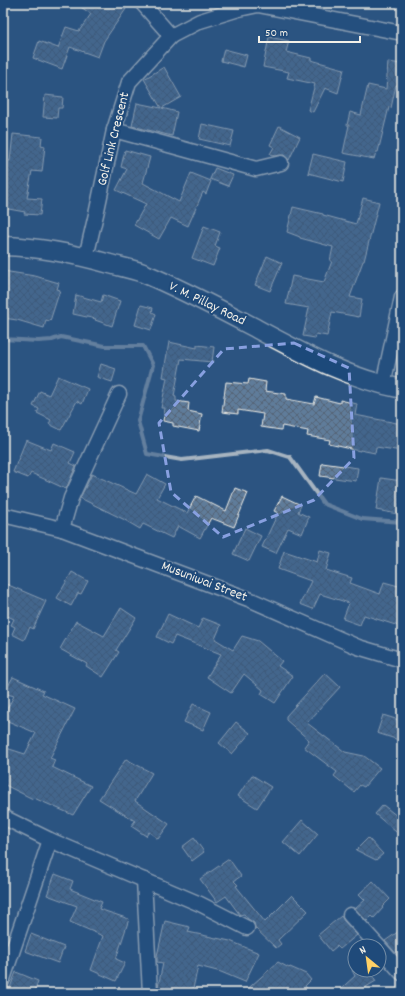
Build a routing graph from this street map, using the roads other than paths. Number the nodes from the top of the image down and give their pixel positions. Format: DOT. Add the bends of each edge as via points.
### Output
graph roads {
  1 [pos="142,3"];
  2 [pos="258,4"];
  3 [pos="402,33"];
  4 [pos="171,36"];
  5 [pos="114,130"];
  6 [pos="281,163"];
  7 [pos="3,246"];
  8 [pos="86,257"];
  9 [pos="402,297"];
  10 [pos="383,385"];
  11 [pos="402,389"];
  12 [pos="119,394"];
  13 [pos="3,516"];
  14 [pos="62,529"];
  15 [pos="402,660"];
  16 [pos="3,817"];
  17 [pos="50,840"];
  18 [pos="144,880"];
  19 [pos="350,915"];
  20 [pos="247,928"];
  21 [pos="370,938"];
  22 [pos="387,957"];
  23 [pos="402,973"];
  24 [pos="3,979"];
  25 [pos="150,993"];
  1 -- 4 [label="street"];
  2 -- 3 [label="street, Golf Link Crescent"];
  2 -- 4 [label="street, Golf Link Crescent" via="200,21"];
  4 -- 5 [label="street, Golf Link Crescent" via="129,82"];
  5 -- 6 [label="street" via="256,169"];
  5 -- 8 [label="street, Golf Link Crescent"];
  7 -- 8 [label="main road, V. M. Pillay Road" via="31,247"];
  8 -- 10 [label="main road, V. M. Pillay Road" via="141,272 324,364"];
  9 -- 10 [label="street"];
  10 -- 11 [label="main road, V. M. Pillay Road"];
  12 -- 14 [label="street" via="72,498"];
  13 -- 14 [label="street, Musuniwai Street"];
  14 -- 15 [label="street, Musuniwai Street" via="251,600 358,647"];
  16 -- 17 [label="street"];
  17 -- 18 [label="street"];
  17 -- 24 [label="street"];
  18 -- 20 [label="street"];
  18 -- 25 [label="street"];
  19 -- 21 [label="street"];
  22 -- 23 [label="street"];
}
